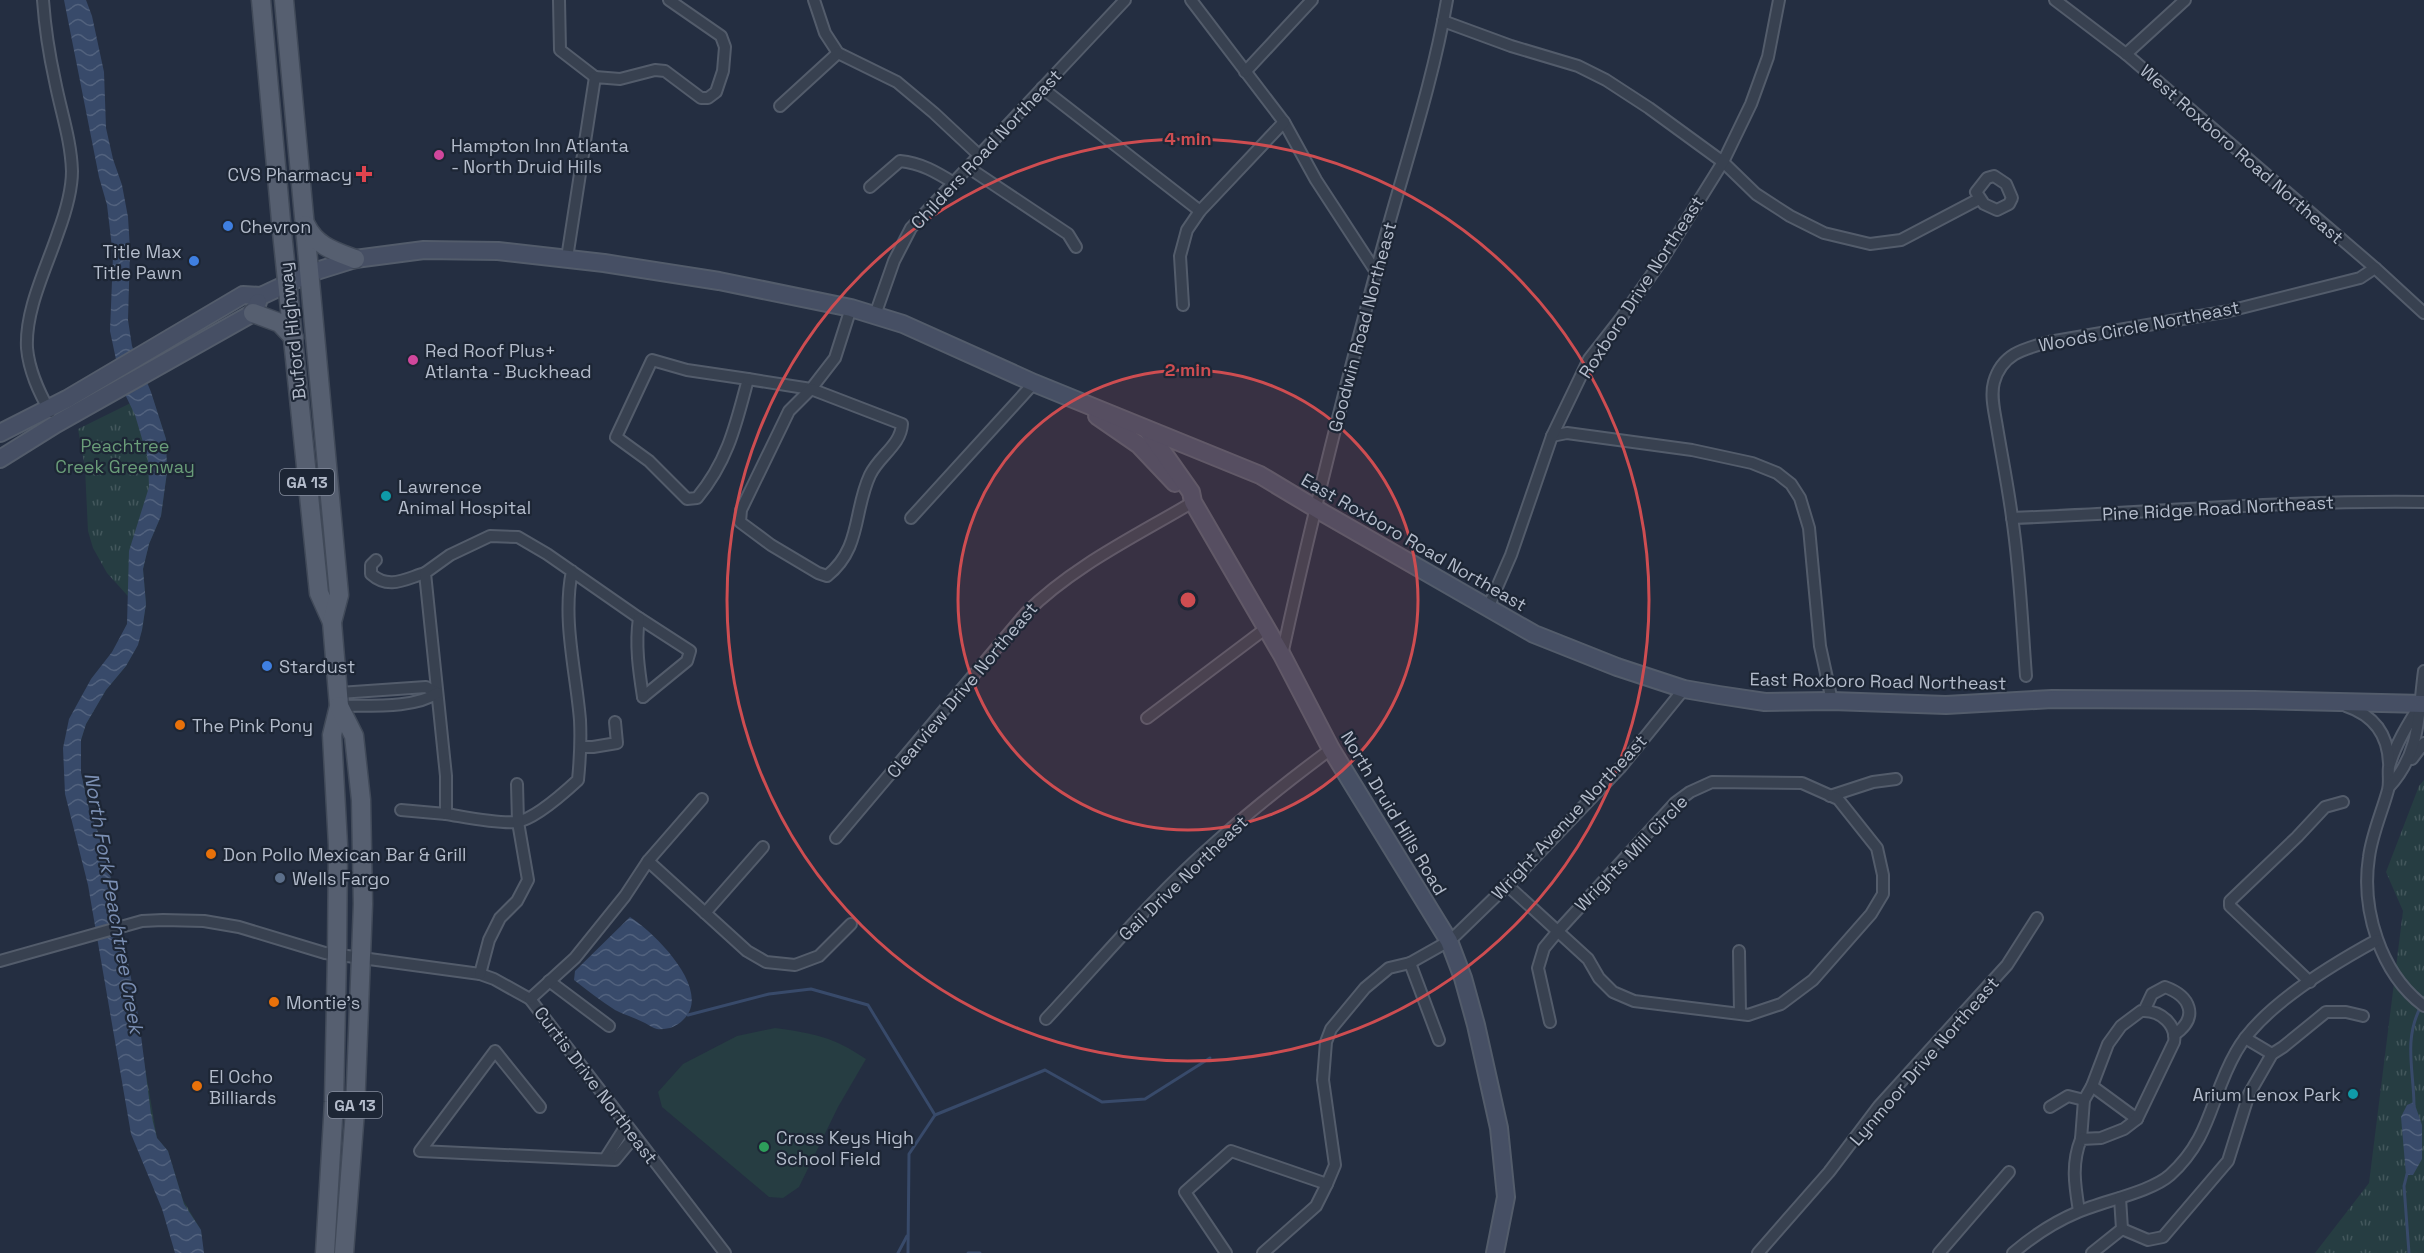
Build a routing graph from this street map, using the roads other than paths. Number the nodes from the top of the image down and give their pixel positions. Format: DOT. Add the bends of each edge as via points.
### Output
graph roads {
  1 [pos="43,0"];
  2 [pos="261,0"];
  3 [pos="284,0"];
  4 [pos="559,0"];
  5 [pos="669,0"];
  6 [pos="814,0"];
  7 [pos="1125,0"];
  8 [pos="1191,0"];
  9 [pos="1312,0"];
  10 [pos="1447,0"];
  11 [pos="1779,0"];
  12 [pos="2055,0"];
  13 [pos="2185,0"];
  14 [pos="1443,21"];
  15 [pos="838,53"];
  16 [pos="2126,54"];
  17 [pos="1245,72"];
  18 [pos="595,77"];
  19 [pos="1042,88"];
  20 [pos="780,106"];
  21 [pos="1284,122"];
  22 [pos="980,156"];
  23 [pos="1723,162"];
  24 [pos="969,168"];
  25 [pos="954,183"];
  26 [pos="870,187"];
  27 [pos="1979,199"];
  28 [pos="1200,211"];
  29 [pos="305,224"];
  30 [pos="1076,247"];
  31 [pos="567,258"];
  32 [pos="355,259"];
  33 [pos="2375,268"];
  34 [pos="1376,272"];
  35 [pos="310,273"];
  36 [pos="287,282"];
  37 [pos="261,296"];
  38 [pos="1183,305"];
  39 [pos="851,308"];
  40 [pos="253,313"];
  41 [pos="2424,313"];
  42 [pos="875,315"];
  43 [pos="294,339"];
  44 [pos="748,379"];
  45 [pos="1034,383"];
  46 [pos="811,389"];
  47 [pos="94,393"];
  48 [pos="1066,396"];
  49 [pos="48,408"];
  50 [pos="56,424"];
  51 [pos="1146,428"];
  52 [pos="0,433"];
  53 [pos="1552,435"];
  54 [pos="0,459"];
  55 [pos="1193,502"];
  56 [pos="2424,502"];
  57 [pos="1314,508"];
  58 [pos="911,518"];
  59 [pos="2012,518"];
  60 [pos="376,560"];
  61 [pos="572,571"];
  62 [pos="425,573"];
  63 [pos="1488,608"];
  64 [pos="639,618"];
  65 [pos="332,622"];
  66 [pos="1265,629"];
  67 [pos="1282,655"];
  68 [pos="2424,671"];
  69 [pos="2026,676"];
  70 [pos="1684,689"];
  71 [pos="437,693"];
  72 [pos="339,700"];
  73 [pos="1832,701"];
  74 [pos="2334,703"];
  75 [pos="2423,706"];
  76 [pos="1147,718"];
  77 [pos="615,722"];
  78 [pos="2424,743"];
  79 [pos="581,747"];
  80 [pos="1331,749"];
  81 [pos="2389,768"];
  82 [pos="2403,771"];
  83 [pos="1896,779"];
  84 [pos="517,784"];
  85 [pos="2389,787"];
  86 [pos="1830,796"];
  87 [pos="702,799"];
  88 [pos="2343,801"];
  89 [pos="401,810"];
  90 [pos="447,814"];
  91 [pos="518,822"];
  92 [pos="836,838"];
  93 [pos="764,847"];
  94 [pos="648,861"];
  95 [pos="1507,885"];
  96 [pos="705,913"];
  97 [pos="2037,918"];
  98 [pos="851,924"];
  99 [pos="1558,930"];
  100 [pos="2377,940"];
  101 [pos="1449,941"];
  102 [pos="1739,951"];
  103 [pos="337,954"];
  104 [pos="363,957"];
  105 [pos="0,961"];
  106 [pos="1410,963"];
  107 [pos="480,974"];
  108 [pos="549,981"];
  109 [pos="2310,982"];
  110 [pos="530,999"];
  111 [pos="2424,1006"];
  112 [pos="2144,1011"];
  113 [pos="2364,1016"];
  114 [pos="1746,1018"];
  115 [pos="1046,1019"];
  116 [pos="1550,1022"];
  117 [pos="609,1026"];
  118 [pos="2174,1035"];
  119 [pos="2245,1038"];
  120 [pos="1439,1040"];
  121 [pos="2272,1054"];
  122 [pos="2092,1086"];
  123 [pos="2084,1100"];
  124 [pos="540,1107"];
  125 [pos="2050,1107"];
  126 [pos="2137,1119"];
  127 [pos="626,1126"];
  128 [pos="634,1137"];
  129 [pos="2081,1139"];
  130 [pos="610,1159"];
  131 [pos="2009,1172"];
  132 [pos="1327,1184"];
  133 [pos="2120,1198"];
  134 [pos="2079,1211"];
  135 [pos="2122,1229"];
  136 [pos="325,1253"];
  137 [pos="344,1253"];
  138 [pos="725,1253"];
  139 [pos="1226,1253"];
  140 [pos="1263,1253"];
  141 [pos="1495,1253"];
  142 [pos="1758,1253"];
  143 [pos="1939,1253"];
  144 [pos="2013,1253"];
  145 [pos="2092,1253"];
  1 -- 49 [label="street" via="45,34 68,132 72,174 66,210 34,304 27,347 36,384"];
  2 -- 36 [label="main road, Buford Highway / GA 13"];
  3 -- 29 [label="main road, Buford Highway / GA 13"];
  4 -- 18 [label="street" via="560,50"];
  5 -- 18 [label="street" via="721,36 725,47 723,71 716,92 701,98 665,71 620,79"];
  6 -- 15 [label="street" via="825,33"];
  7 -- 19 [label="street, Childers Road Northeast"];
  8 -- 17 [label="street"];
  9 -- 17 [label="street"];
  10 -- 14 [label="street, Goodwin Road Northeast"];
  11 -- 23 [label="street, Roxboro Drive Northeast" via="1768,57"];
  12 -- 16 [label="street, West Roxboro Road Northeast"];
  13 -- 16 [label="street"];
  14 -- 23 [label="street" via="1578,66 1606,80"];
  14 -- 34 [label="street, Goodwin Road Northeast" via="1434,67"];
  15 -- 20 [label="street"];
  15 -- 22 [label="street" via="897,82"];
  16 -- 33 [label="street, West Roxboro Road Northeast"];
  17 -- 21 [label="street"];
  18 -- 31 [label="street"];
  19 -- 22 [label="street, Childers Road Northeast"];
  19 -- 28 [label="street"];
  21 -- 28 [label="street"];
  21 -- 34 [label="street" via="1316,180"];
  22 -- 24 [label="street, Childers Road Northeast"];
  23 -- 27 [label="street" via="1756,194 1790,216 1824,232 1870,244 1901,240"];
  23 -- 53 [label="street, Roxboro Drive Northeast" via="1662,260 1589,359"];
  24 -- 25 [label="street, Childers Road Northeast"];
  24 -- 30 [label="street" via="1068,234"];
  25 -- 26 [label="street" via="915,162 900,161"];
  25 -- 42 [label="street, Childers Road Northeast" via="911,228 894,261"];
  28 -- 38 [label="street" via="1187,230 1180,256"];
  29 -- 32 [label="main road" via="320,244"];
  29 -- 35 [label="main road, Buford Highway / GA 13"];
  31 -- 32 [label="main road" via="498,251 424,250"];
  31 -- 39 [label="main road" via="719,281"];
  32 -- 35 [label="main road"];
  33 -- 41 [label="street, West Roxboro Road Northeast"];
  33 -- 59 [label="street, Woods Circle Northeast" via="2360,278 2229,311 2049,342 2008,357 1993,385"];
  34 -- 57 [label="street, Goodwin Road Northeast"];
  35 -- 36 [label="main road"];
  35 -- 65 [label="main road, Buford Highway / GA 13" via="339,595"];
  36 -- 37 [label="main road"];
  36 -- 43 [label="main road, Buford Highway / GA 13"];
  37 -- 40 [label="main road"];
  37 -- 47 [label="main road" via="243,295 167,340"];
  39 -- 42 [label="main road"];
  39 -- 46 [label="street" via="835,358"];
  40 -- 43 [label="main road" via="280,323"];
  40 -- 47 [label="main road"];
  42 -- 45 [label="main road"];
  43 -- 65 [label="main road, Buford Highway / GA 13" via="319,593"];
  44 -- 44 [label="street" via="651,360 616,437 649,461 687,499 697,498 723,461"];
  44 -- 46 [label="street"];
  45 -- 48 [label="main road"];
  45 -- 58 [label="street"];
  46 -- 46 [label="street" via="789,411 741,510 740,522 826,576 842,561 854,540 870,475 902,435 902,424"];
  47 -- 49 [label="main road"];
  47 -- 50 [label="main road"];
  48 -- 51 [label="main road, East Roxboro Road Northeast"];
  48 -- 55 [label="main road" via="1139,445"];
  49 -- 50 [label="street"];
  49 -- 52 [label="main road"];
  50 -- 54 [label="main road"];
  51 -- 55 [label="main road, North Druid Hills Road" via="1191,492"];
  51 -- 57 [label="main road, East Roxboro Road Northeast" via="1260,475"];
  53 -- 63 [label="street, Roxboro Drive Northeast" via="1511,555"];
  53 -- 73 [label="street" via="1692,450 1752,463 1777,473 1791,484 1800,498 1809,528 1820,646"];
  55 -- 66 [label="main road, North Druid Hills Road"];
  55 -- 92 [label="street, Clearview Drive Northeast" via="1044,595"];
  56 -- 59 [label="street, Pine Ridge Road Northeast" via="2259,504"];
  57 -- 63 [label="main road, East Roxboro Road Northeast"];
  57 -- 67 [label="street, Goodwin Road Northeast"];
  59 -- 69 [label="street, Woods Circle Northeast"];
  60 -- 62 [label="street" via="371,565 371,574 388,584"];
  61 -- 62 [label="street" via="518,537 490,536 450,555"];
  61 -- 64 [label="street"];
  61 -- 79 [label="street" via="568,593"];
  62 -- 71 [label="street"];
  63 -- 70 [label="main road, East Roxboro Road Northeast" via="1534,634"];
  64 -- 64 [label="street" via="638,666 643,697 687,661 690,651"];
  65 -- 72 [label="main road, Buford Highway / GA 13"];
  66 -- 67 [label="main road, North Druid Hills Road"];
  66 -- 76 [label="street"];
  67 -- 80 [label="main road, North Druid Hills Road"];
  68 -- 75 [label="street"];
  70 -- 73 [label="main road, East Roxboro Road Northeast" via="1765,702"];
  70 -- 95 [label="street, Wright Avenue Northeast" via="1620,768"];
  71 -- 72 [label="street" via="428,699 406,696"];
  71 -- 90 [label="street"];
  72 -- 103 [label="main road, Buford Highway / GA 13" via="332,735 338,845"];
  72 -- 104 [label="main road, Buford Highway / GA 13" via="354,736 361,800"];
  73 -- 74 [label="main road, East Roxboro Road Northeast" via="1946,705 2052,699"];
  74 -- 75 [label="main road, East Roxboro Road Northeast"];
  74 -- 81 [label="street" via="2366,716 2383,732"];
  75 -- 81 [label="street" via="2407,724"];
  75 -- 82 [label="street"];
  77 -- 79 [label="street" via="617,743"];
  78 -- 82 [label="street"];
  79 -- 91 [label="street" via="578,780 557,800"];
  80 -- 101 [label="main road, North Druid Hills Road"];
  80 -- 115 [label="street, Gail Drive Northeast" via="1216,842"];
  81 -- 85 [label="street"];
  82 -- 85 [label="street"];
  83 -- 86 [label="street"];
  84 -- 91 [label="street"];
  85 -- 100 [label="street" via="2369,854 2367,876"];
  86 -- 99 [label="street, Wrights Mill Circle" via="1802,783 1712,782 1690,792 1675,803"];
  86 -- 114 [label="street, Wrights Mill Circle" via="1838,799 1877,848 1883,894 1813,981 1781,1004"];
  87 -- 94 [label="street"];
  88 -- 109 [label="street" via="2325,807 2230,902"];
  89 -- 90 [label="street"];
  90 -- 91 [label="street"];
  91 -- 107 [label="street" via="528,880 517,901 500,918"];
  93 -- 96 [label="street"];
  94 -- 96 [label="street"];
  94 -- 108 [label="street" via="575,958"];
  95 -- 99 [label="street, Wrights Mill Circle"];
  95 -- 101 [label="street, Wright Avenue Northeast"];
  96 -- 98 [label="street" via="747,951 766,962 795,965 819,956"];
  97 -- 142 [label="street, Lynmoor Drive Northeast" via="2007,965 1879,1106 1829,1172"];
  99 -- 114 [label="street, Wrights Mill Circle" via="1588,959 1613,992 1634,1001"];
  99 -- 116 [label="street" via="1544,948 1538,968"];
  100 -- 109 [label="street"];
  100 -- 111 [label="street" via="2395,974"];
  101 -- 106 [label="street, Wright Avenue Northeast"];
  101 -- 141 [label="main road, North Druid Hills Road" via="1476,1025 1499,1128 1506,1197"];
  102 -- 114 [label="street"];
  103 -- 104 [label="street, Curtis Drive Northeast"];
  103 -- 105 [label="street, Curtis Drive Northeast" via="204,921 142,921"];
  103 -- 136 [label="main road, Buford Highway / GA 13"];
  104 -- 107 [label="street, Curtis Drive Northeast"];
  104 -- 137 [label="main road, Buford Highway / GA 13"];
  106 -- 120 [label="street"];
  106 -- 132 [label="street, Wright Avenue Northeast" via="1389,968 1365,988 1328,1036 1323,1080 1335,1165"];
  107 -- 110 [label="street, Curtis Drive Northeast"];
  108 -- 110 [label="street"];
  108 -- 117 [label="street"];
  109 -- 119 [label="street" via="2267,1014"];
  110 -- 127 [label="street, Curtis Drive Northeast"];
  112 -- 118 [label="street" via="2153,1011 2170,1022"];
  112 -- 118 [label="street" via="2152,994 2164,987 2183,996 2189,1005 2189,1016 2184,1028"];
  112 -- 122 [label="street" via="2121,1026 2108,1044"];
  113 -- 121 [label="street" via="2346,1011 2326,1012"];
  118 -- 126 [label="street"];
  119 -- 121 [label="street"];
  119 -- 133 [label="street" via="2235,1052 2204,1131 2189,1156 2168,1177"];
  121 -- 135 [label="street" via="2249,1094 2228,1161 2163,1237 2148,1240"];
  122 -- 123 [label="street"];
  122 -- 126 [label="street"];
  123 -- 125 [label="street" via="2068,1096"];
  123 -- 129 [label="street"];
  124 -- 130 [label="street" via="495,1050 420,1151"];
  126 -- 129 [label="street" via="2101,1138"];
  127 -- 128 [label="street, Curtis Drive Northeast"];
  127 -- 130 [label="street"];
  128 -- 130 [label="street"];
  128 -- 138 [label="street, Curtis Drive Northeast"];
  129 -- 134 [label="street" via="2073,1178"];
  131 -- 143 [label="street"];
  132 -- 139 [label="street" via="1231,1151 1185,1192"];
  132 -- 140 [label="street, Wright Avenue Northeast" via="1316,1206"];
  133 -- 134 [label="street"];
  133 -- 135 [label="street"];
  134 -- 144 [label="street" via="2038,1232"];
  135 -- 145 [label="street"];
}
